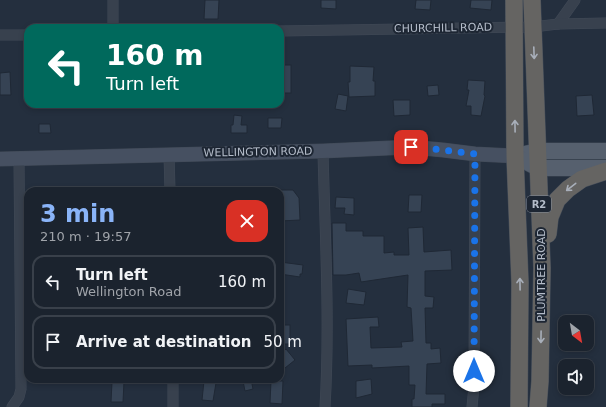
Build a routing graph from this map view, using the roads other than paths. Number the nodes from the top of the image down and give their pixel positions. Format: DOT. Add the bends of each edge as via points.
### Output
graph roads {
  1 [pos="113,0"];
  2 [pos="514,0"];
  3 [pos="532,0"];
  4 [pos="575,0"];
  5 [pos="606,23"];
  6 [pos="113,24"];
  7 [pos="558,24"];
  8 [pos="514,27"];
  9 [pos="533,27"];
  10 [pos="284,31"];
  11 [pos="0,35"];
  12 [pos="24,35"];
  13 [pos="323,151"];
  14 [pos="606,151"];
  15 [pos="169,154"];
  16 [pos="475,154"];
  17 [pos="515,156"];
  18 [pos="19,158"];
  19 [pos="0,159"];
  20 [pos="538,160"];
  21 [pos="606,170"];
  22 [pos="170,187"];
  23 [pos="542,268"];
  24 [pos="172,383"];
  25 [pos="12,407"];
  26 [pos="173,407"];
  27 [pos="325,407"];
  28 [pos="472,407"];
  29 [pos="519,407"];
  30 [pos="538,407"];
  1 -- 6 [label="street"];
  2 -- 8 [label="highway, PLUMTREE ROAD / R2"];
  3 -- 9 [label="highway, PLUMTREE ROAD / R2"];
  4 -- 7 [label="street"];
  5 -- 7 [label="street, CHURCHILL ROAD"];
  7 -- 9 [label="street, CHURCHILL ROAD"];
  8 -- 9 [label="street, CHURCHILL ROAD"];
  8 -- 10 [label="street, CHURCHILL ROAD"];
  17 -- 8 [label="highway, PLUMTREE ROAD / R2, one-way"];
  9 -- 20 [label="highway, PLUMTREE ROAD / R2, one-way"];
  11 -- 12 [label="street"];
  13 -- 15 [label="main road, WELLINGTON ROAD"];
  13 -- 16 [label="main road, WELLINGTON ROAD" via="411,147"];
  13 -- 27 [label="street" via="327,303"];
  14 -- 20 [label="main road"];
  15 -- 18 [label="main road, WELLINGTON ROAD"];
  15 -- 22 [label="street"];
  16 -- 17 [label="main road, WELLINGTON ROAD"];
  16 -- 28 [label="street"];
  17 -- 20 [label="main road"];
  29 -- 17 [label="highway, PLUMTREE ROAD / R2, one-way" via="520,283"];
  18 -- 19 [label="main road, WELLINGTON ROAD"];
  18 -- 25 [label="street" via="20,388 19,397"];
  20 -- 21 [label="main road"];
  20 -- 23 [label="highway, PLUMTREE ROAD / R2"];
  21 -- 23 [label="highway, one-way" via="582,179 557,200 550,217"];
  23 -- 30 [label="highway, PLUMTREE ROAD / R2, one-way"];
  24 -- 26 [label="street"];
}
